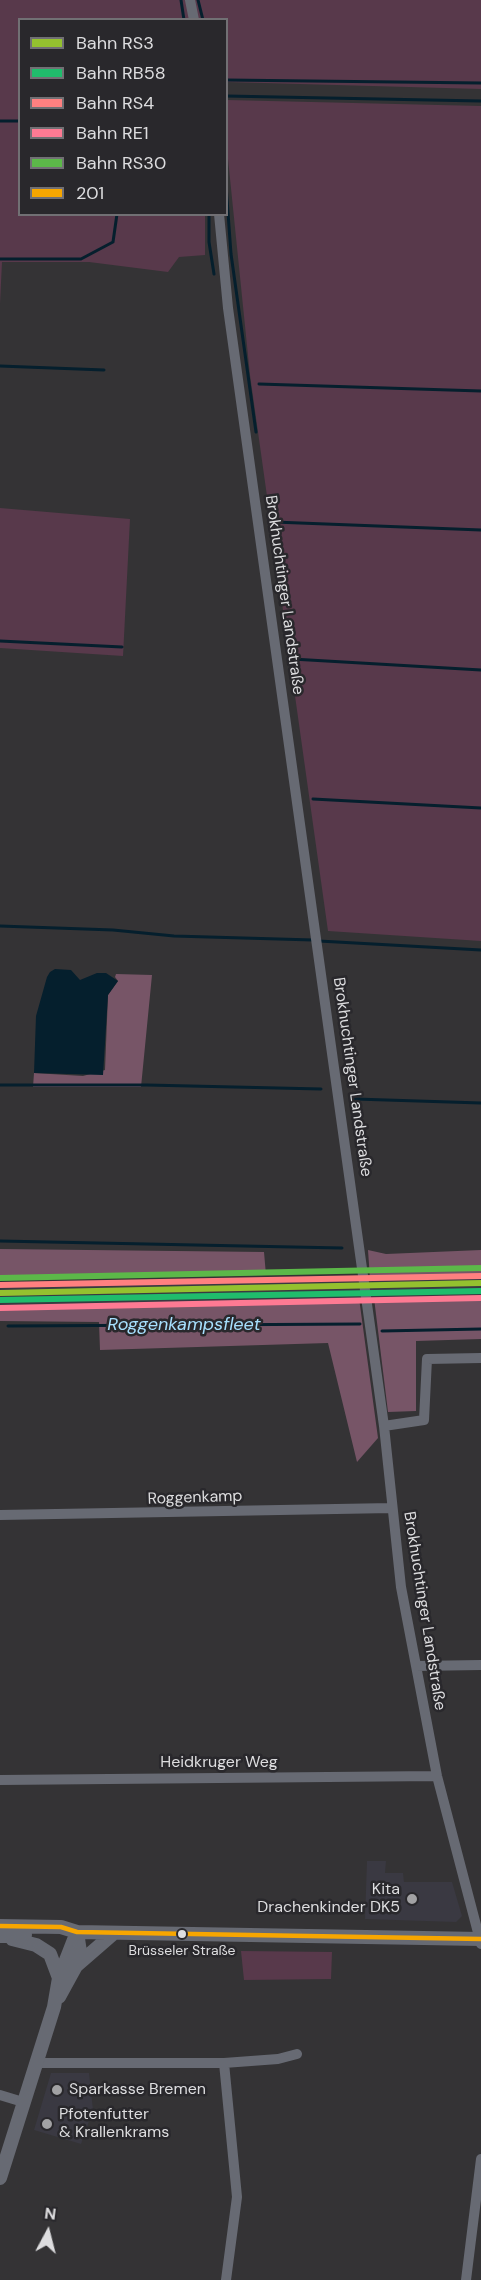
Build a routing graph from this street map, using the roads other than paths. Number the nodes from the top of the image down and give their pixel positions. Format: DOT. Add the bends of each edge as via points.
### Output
graph roads {
  1 [pos="190,0"];
  2 [pos="194,18"];
  3 [pos="219,216"];
  4 [pos="481,1358"];
  5 [pos="384,1426"];
  6 [pos="392,1508"];
  7 [pos="0,1515"];
  8 [pos="481,1665"];
  9 [pos="416,1666"];
  10 [pos="437,1776"];
  11 [pos="0,1780"];
  12 [pos="77,1932"];
  13 [pos="2,1933"];
  14 [pos="114,1933"];
  15 [pos="480,1941"];
  16 [pos="76,1966"];
  17 [pos="59,1978"];
  18 [pos="54,2007"];
  19 [pos="297,2054"];
  20 [pos="36,2063"];
  21 [pos="224,2063"];
  22 [pos="0,2095"];
  23 [pos="23,2102"];
  24 [pos="481,2159"];
  25 [pos="0,2178"];
  26 [pos="226,2280"];
  27 [pos="466,2280"];
  1 -- 2 [label="street"];
  3 -- 5 [label="street, Brokhuchtinger Landstraße" via="228,308"];
  4 -- 5 [label="street" via="426,1359 424,1420"];
  5 -- 6 [label="street, Brokhuchtinger Landstraße"];
  6 -- 7 [label="street, Roggenkamp"];
  6 -- 9 [label="street, Brokhuchtinger Landstraße"];
  8 -- 9 [label="street"];
  9 -- 10 [label="street, Brokhuchtinger Landstraße"];
  10 -- 11 [label="street, Heidkruger Weg"];
  10 -- 15 [label="street, Brokhuchtinger Landstraße"];
  12 -- 13 [label="main road" via="61,1927"];
  12 -- 14 [label="main road"];
  12 -- 16 [label="main road" via="80,1952"];
  12 -- 17 [label="main road"];
  13 -- 17 [label="main road" via="50,1954"];
  14 -- 15 [label="main road"];
  14 -- 16 [label="main road"];
  16 -- 18 [label="main road"];
  17 -- 18 [label="main road"];
  18 -- 20 [label="main road"];
  19 -- 21 [label="street"];
  20 -- 21 [label="street"];
  20 -- 23 [label="main road"];
  21 -- 26 [label="street" via="237,2196"];
  22 -- 23 [label="street"];
  23 -- 25 [label="main road"];
  24 -- 27 [label="street"];
}
